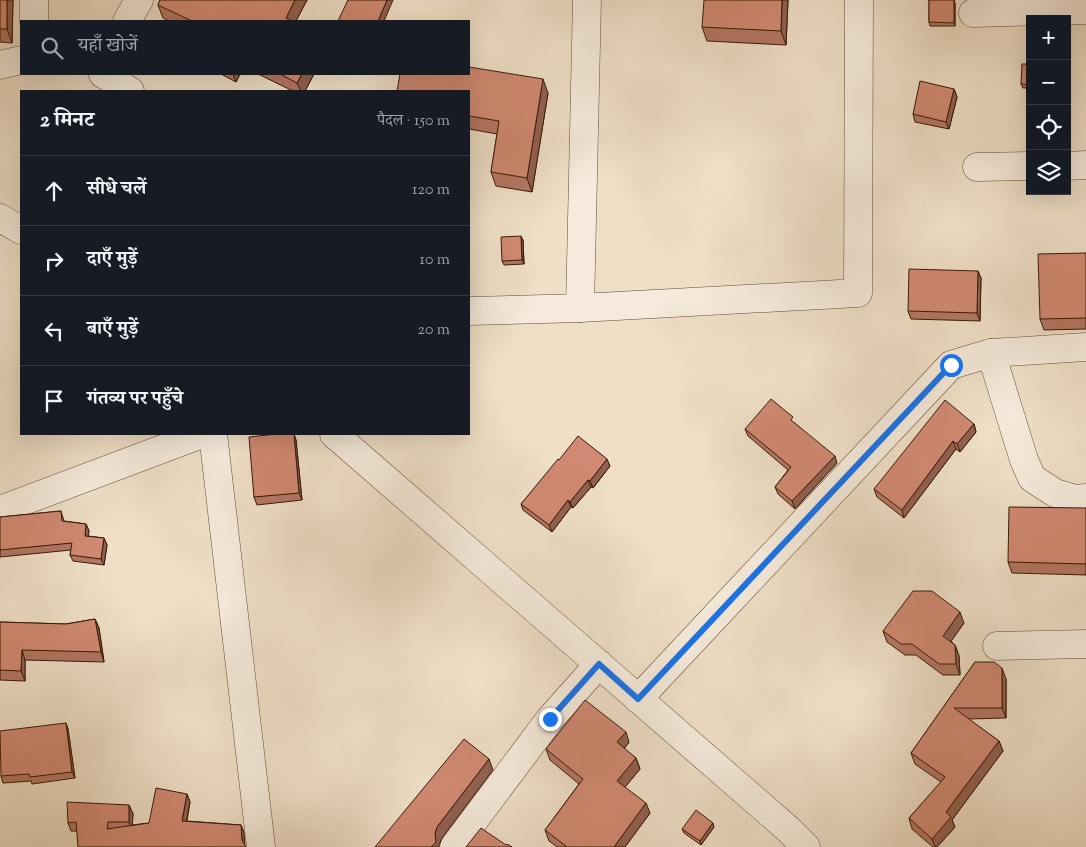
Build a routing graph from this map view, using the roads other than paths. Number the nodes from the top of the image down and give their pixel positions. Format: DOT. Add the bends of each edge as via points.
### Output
graph roads {
  1 [pos="34,0"];
  2 [pos="139,0"];
  3 [pos="587,0"];
  4 [pos="859,0"];
  5 [pos="1086,10"];
  6 [pos="973,13"];
  7 [pos="34,20"];
  8 [pos="128,20"];
  9 [pos="20,60"];
  10 [pos="0,65"];
  11 [pos="105,75"];
  12 [pos="128,90"];
  13 [pos="1086,165"];
  14 [pos="1026,166"];
  15 [pos="1071,166"];
  16 [pos="977,167"];
  17 [pos="0,218"];
  18 [pos="20,229"];
  19 [pos="580,308"];
  20 [pos="470,311"];
  21 [pos="1086,347"];
  22 [pos="990,353"];
  23 [pos="199,435"];
  24 [pos="213,435"];
  25 [pos="335,435"];
  26 [pos="1086,498"];
  27 [pos="0,510"];
  28 [pos="1086,644"];
  29 [pos="997,646"];
  30 [pos="599,664"];
  31 [pos="638,699"];
  32 [pos="261,847"];
  33 [pos="454,847"];
  34 [pos="806,847"];
  1 -- 7 [label="street"];
  2 -- 8 [label="street"];
  3 -- 19 [label="street"];
  4 -- 19 [label="street" via="858,293"];
  5 -- 6 [label="street"];
  9 -- 10 [label="street"];
  11 -- 12 [label="street"];
  13 -- 15 [label="street"];
  14 -- 16 [label="street"];
  17 -- 18 [label="street"];
  19 -- 20 [label="street"];
  21 -- 22 [label="street"];
  22 -- 26 [label="street" via="1032,478 1055,493"];
  22 -- 31 [label="street" via="951,365"];
  23 -- 27 [label="street"];
  24 -- 32 [label="street"];
  25 -- 30 [label="street"];
  28 -- 29 [label="street"];
  30 -- 31 [label="street"];
  30 -- 33 [label="street" via="550,719"];
  31 -- 34 [label="street"];
}
